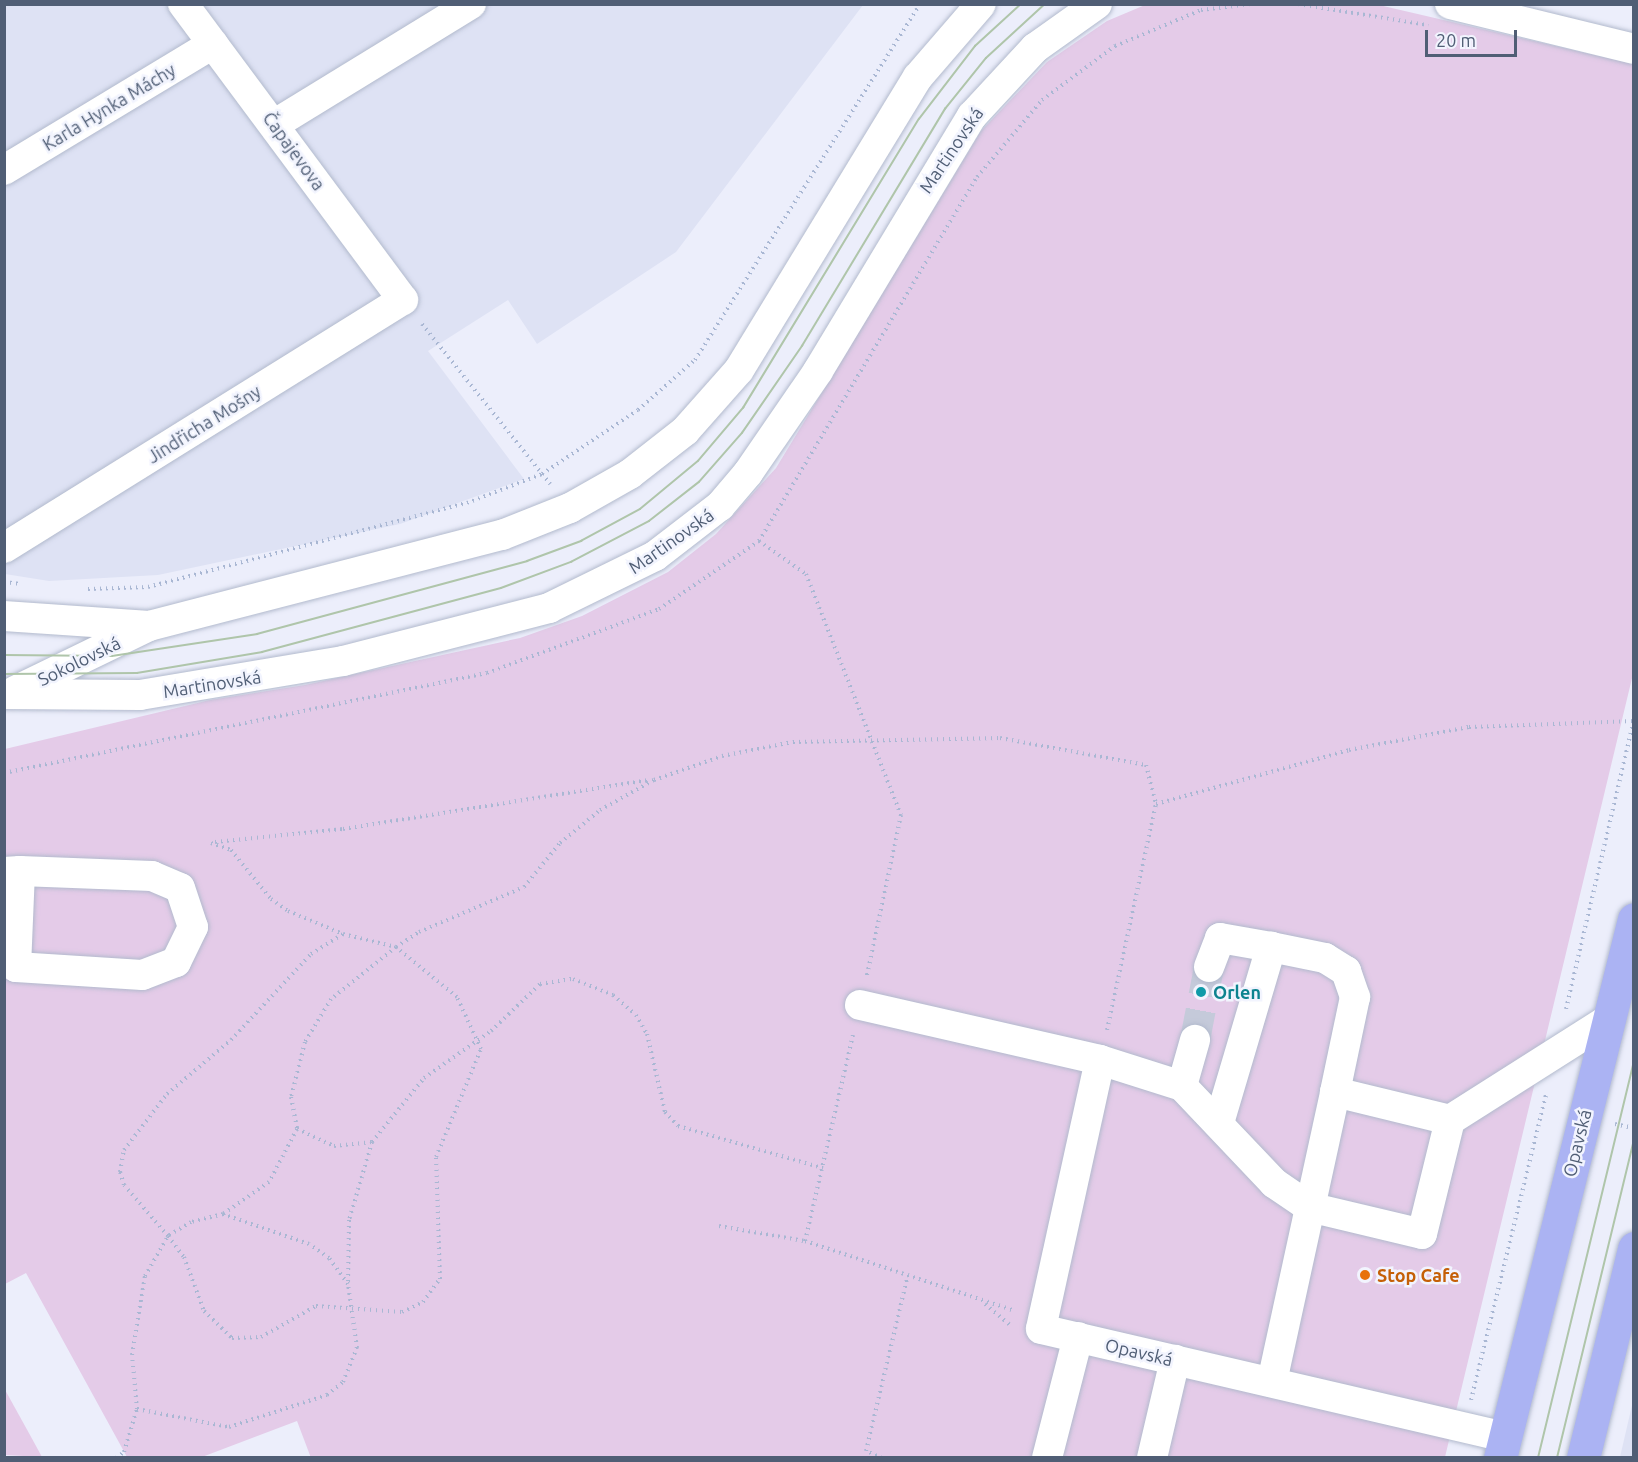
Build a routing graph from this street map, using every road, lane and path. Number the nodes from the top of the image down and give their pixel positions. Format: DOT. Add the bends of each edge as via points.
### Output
graph roads {
  1 [pos="183,4"];
  2 [pos="471,4"];
  3 [pos="920,4"];
  4 [pos="981,4"];
  5 [pos="1097,4"];
  6 [pos="1251,4"];
  7 [pos="1450,4"];
  8 [pos="213,44"];
  9 [pos="1634,49"];
  10 [pos="275,124"];
  11 [pos="4,170"];
  12 [pos="403,300"];
  13 [pos="542,474"];
  14 [pos="570,508"];
  15 [pos="759,541"];
  16 [pos="4,548"];
  17 [pos="4,582"];
  18 [pos="26,585"];
  19 [pos="80,589"];
  20 [pos="4,616"];
  21 [pos="149,626"];
  22 [pos="5,694"];
  23 [pos="1634,721"];
  24 [pos="875,741"];
  25 [pos="4,773"];
  26 [pos="654,780"];
  27 [pos="1156,804"];
  28 [pos="12,871"];
  29 [pos="1634,919"];
  30 [pos="343,934"];
  31 [pos="1271,946"];
  32 [pos="396,947"];
  33 [pos="1209,967"];
  34 [pos="860,1005"];
  35 [pos="1609,1019"];
  36 [pos="479,1038"];
  37 [pos="1195,1040"];
  38 [pos="1100,1060"];
  39 [pos="1182,1086"];
  40 [pos="1335,1092"];
  41 [pos="1450,1120"];
  42 [pos="1606,1122"];
  43 [pos="1219,1123"];
  44 [pos="1634,1128"];
  45 [pos="297,1129"];
  46 [pos="372,1142"];
  47 [pos="823,1168"];
  48 [pos="1309,1207"];
  49 [pos="223,1214"];
  50 [pos="719,1226"];
  51 [pos="168,1236"];
  52 [pos="805,1241"];
  53 [pos="1634,1248"];
  54 [pos="908,1279"];
  55 [pos="348,1284"];
  56 [pos="984,1303"];
  57 [pos="355,1309"];
  58 [pos="1042,1318"];
  59 [pos="1015,1330"];
  60 [pos="1078,1337"];
  61 [pos="1175,1360"];
  62 [pos="1272,1382"];
  63 [pos="137,1408"];
  64 [pos="1503,1447"];
  65 [pos="116,1458"];
  66 [pos="882,1458"];
  67 [pos="1047,1458"];
  68 [pos="1152,1458"];
  69 [pos="1583,1458"];
  1 -- 8 [label="street, Čapajevova"];
  2 -- 10 [label="street"];
  3 -- 13 [label="path" via="695,360 638,410"];
  4 -- 14 [label="street" via="918,77 739,370 658,454"];
  5 -- 22 [label="street, Martinovská" via="1035,48 972,116 818,371 748,473 720,506 655,556 549,608 343,661 140,695"];
  6 -- 15 [label="path" via="1201,10 1115,46 1042,100 977,177"];
  7 -- 9 [label="street"];
  8 -- 10 [label="street, Čapajevova"];
  8 -- 11 [label="street, Karla Hynka Máchy"];
  10 -- 12 [label="street, Čapajevova"];
  12 -- 13 [label="path"];
  12 -- 16 [label="street, Jindřicha Mošny"];
  13 -- 14 [label="path"];
  13 -- 19 [label="path" via="375,531 148,587"];
  14 -- 21 [label="street" via="502,535"];
  15 -- 24 [label="path" via="806,574"];
  15 -- 25 [label="path" via="659,609 487,673"];
  17 -- 18 [label="path"];
  20 -- 21 [label="street"];
  21 -- 22 [label="street, Sokolovská"];
  23 -- 27 [label="path" via="1468,727 1349,750"];
  24 -- 26 [label="path" via="793,742 722,756"];
  24 -- 27 [label="path" via="1000,738 1146,765"];
  24 -- 34 [label="path" via="901,815"];
  26 -- 30 [label="path" via="343,829 211,843 231,850 271,899"];
  26 -- 32 [label="path" via="568,836 524,887 419,932"];
  27 -- 38 [label="path"];
  28 -- 28 [label="street" via="152,876 180,888 193,927 176,962 142,975 16,967"];
  29 -- 35 [label="main road, Opavská"];
  30 -- 32 [label="path"];
  30 -- 51 [label="path" via="311,954 231,1040 167,1094 124,1150 124,1185"];
  31 -- 33 [label="street" via="1220,938"];
  31 -- 40 [label="street" via="1325,958 1346,971 1355,997"];
  31 -- 43 [label="street"];
  32 -- 36 [label="path" via="445,983"];
  32 -- 45 [label="path" via="331,999 305,1041 291,1097"];
  34 -- 38 [label="street"];
  34 -- 47 [label="path"];
  35 -- 41 [label="street"];
  35 -- 64 [label="main road, Opavská"];
  36 -- 46 [label="path" via="409,1091"];
  36 -- 47 [label="path" via="540,984 563,979 585,982 613,994 642,1024 665,1112 678,1126"];
  36 -- 57 [label="path" via="468,1084 436,1157 440,1279 423,1302 402,1312"];
  37 -- 39 [label="street"];
  38 -- 39 [label="street"];
  38 -- 58 [label="street"];
  39 -- 43 [label="street"];
  40 -- 41 [label="street"];
  40 -- 48 [label="street"];
  41 -- 48 [label="street" via="1422,1234"];
  42 -- 44 [label="path"];
  43 -- 48 [label="street" via="1274,1183"];
  45 -- 46 [label="path" via="334,1146"];
  45 -- 49 [label="path" via="269,1182"];
  46 -- 55 [label="path" via="349,1220"];
  47 -- 52 [label="path"];
  48 -- 62 [label="street"];
  49 -- 51 [label="path" via="191,1222"];
  49 -- 55 [label="path" via="309,1244 329,1258"];
  50 -- 52 [label="path"];
  51 -- 57 [label="path" via="184,1257 204,1311 232,1338 261,1337 316,1306"];
  51 -- 63 [label="path" via="145,1276 132,1355"];
  52 -- 54 [label="path"];
  53 -- 69 [label="main road"];
  54 -- 56 [label="path"];
  54 -- 66 [label="path" via="866,1451"];
  55 -- 57 [label="path"];
  56 -- 58 [label="path"];
  56 -- 59 [label="path"];
  57 -- 63 [label="path" via="357,1348 343,1382 327,1395 230,1427"];
  58 -- 60 [label="street, Opavská" via="1041,1329"];
  60 -- 61 [label="street, Opavská"];
  60 -- 67 [label="street"];
  61 -- 62 [label="street, Opavská"];
  61 -- 68 [label="street"];
  62 -- 64 [label="street, Opavská"];
  63 -- 65 [label="path" via="124,1452"];
}
